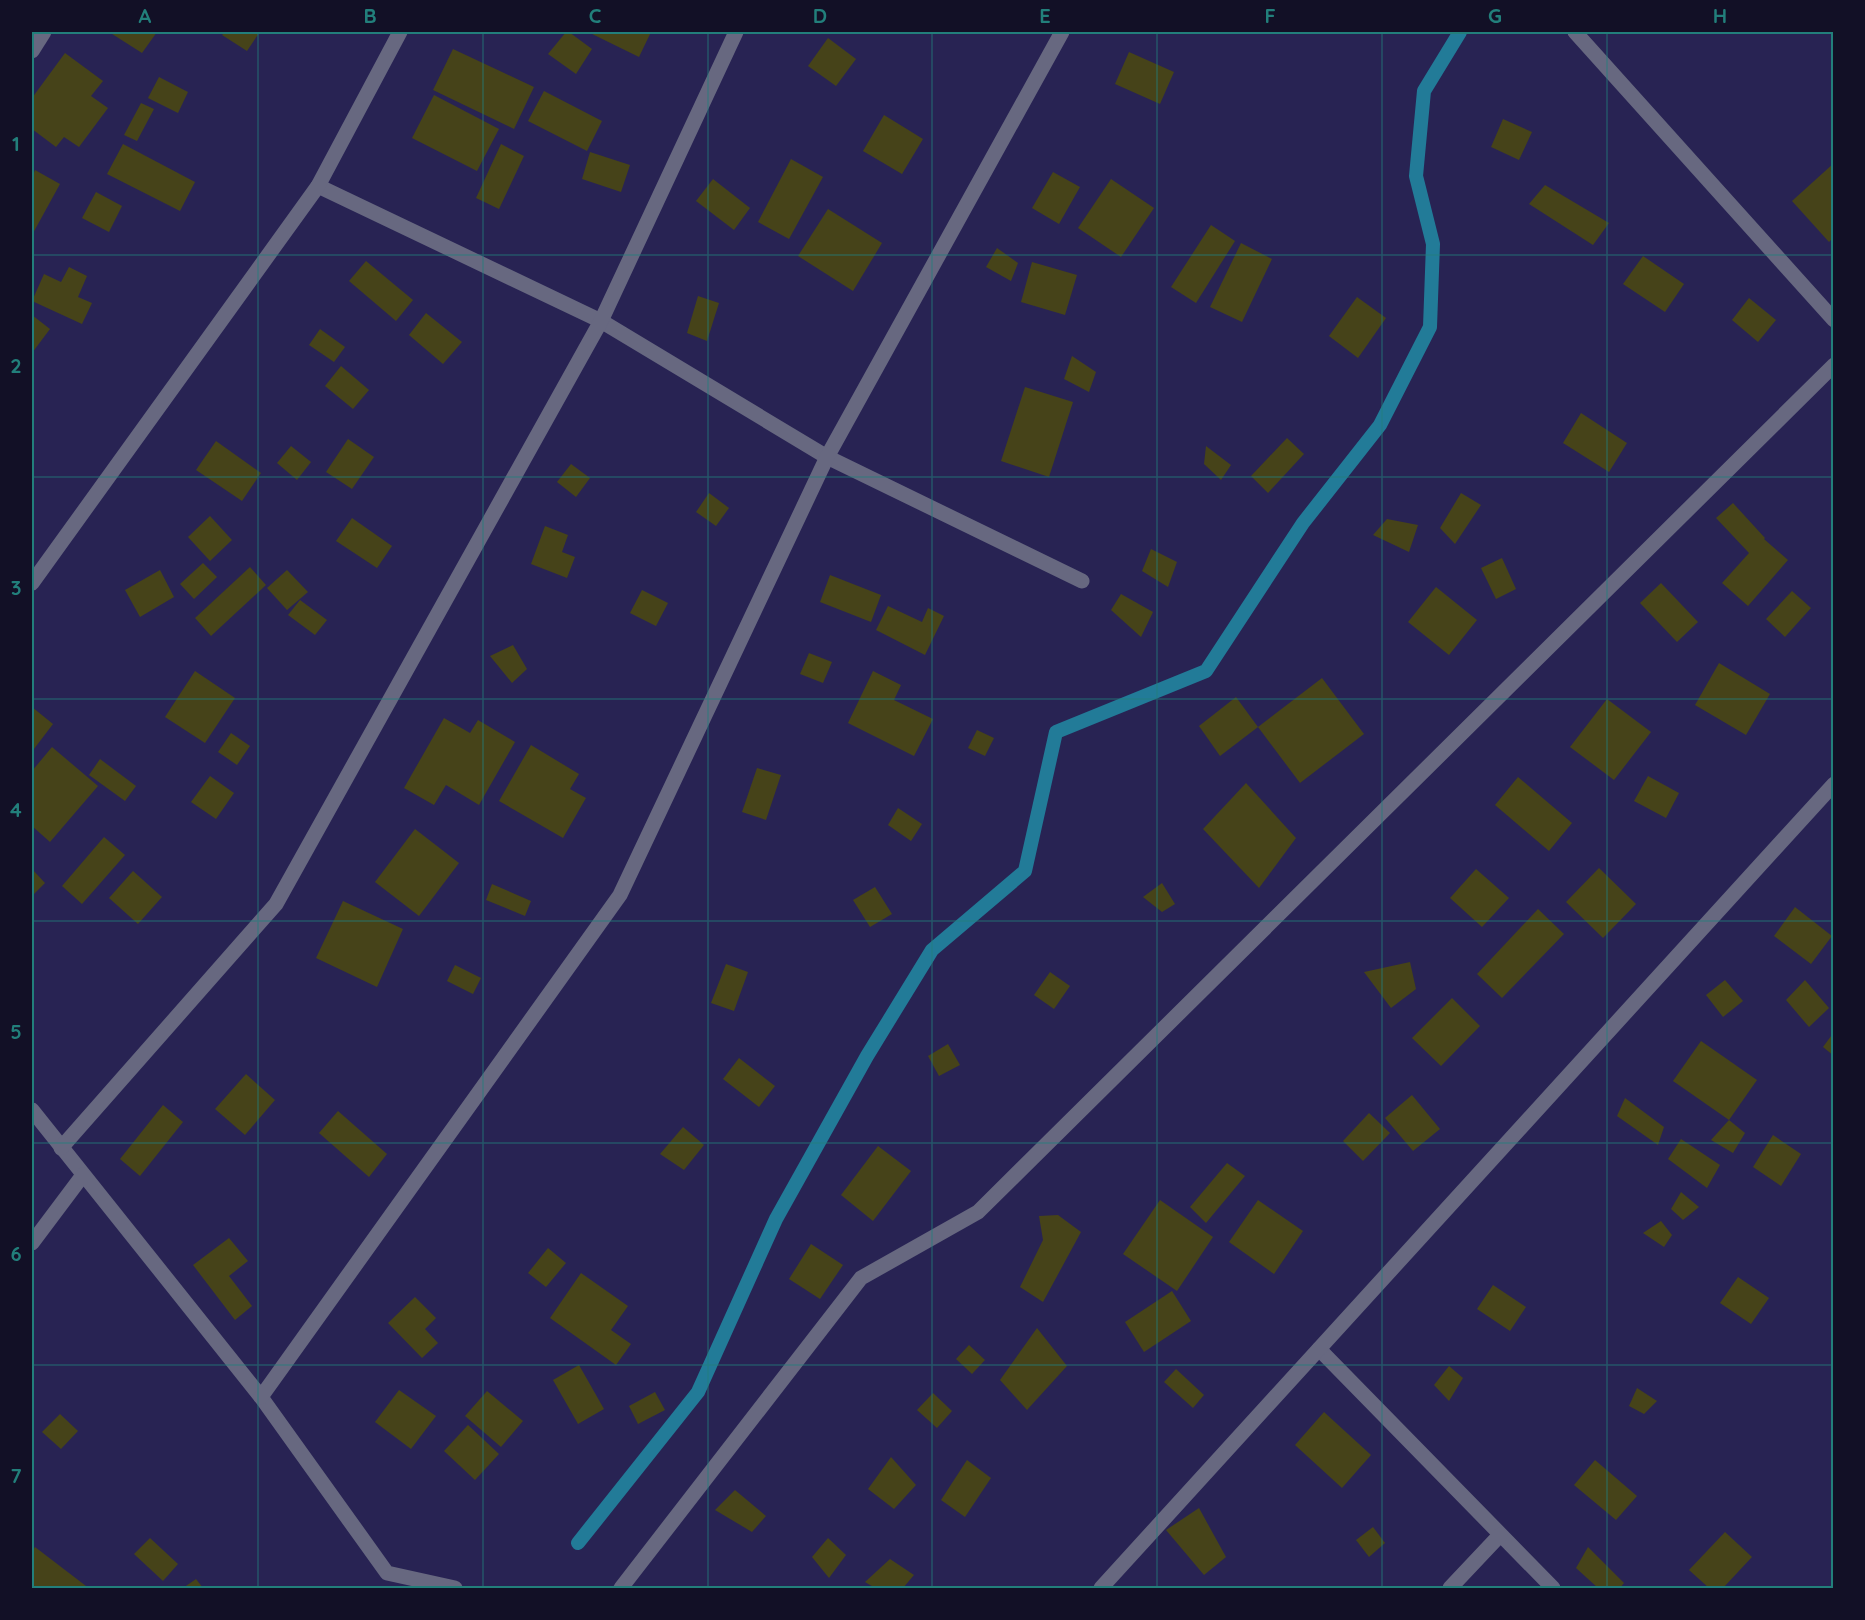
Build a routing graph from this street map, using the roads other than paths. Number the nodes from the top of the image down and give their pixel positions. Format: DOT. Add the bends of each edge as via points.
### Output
graph roads {
  1 [pos="44,32"];
  2 [pos="400,32"];
  3 [pos="736,32"];
  4 [pos="1062,32"];
  5 [pos="1575,32"];
  6 [pos="32,51"];
  7 [pos="318,186"];
  8 [pos="1833,320"];
  9 [pos="601,321"];
  10 [pos="1833,365"];
  11 [pos="827,457"];
  12 [pos="1082,581"];
  13 [pos="32,583"];
  14 [pos="1833,784"];
  15 [pos="32,1110"];
  16 [pos="61,1148"];
  17 [pos="83,1175"];
  18 [pos="32,1243"];
  19 [pos="1319,1350"];
  20 [pos="261,1397"];
  21 [pos="1500,1535"];
  22 [pos="388,1581"];
  23 [pos="455,1588"];
  24 [pos="621,1588"];
  25 [pos="1101,1588"];
  26 [pos="1450,1588"];
  27 [pos="1553,1588"];
  1 -- 6 [label="street"];
  2 -- 7 [label="street"];
  3 -- 9 [label="street"];
  4 -- 11 [label="street"];
  5 -- 8 [label="street"];
  7 -- 9 [label="street"];
  7 -- 13 [label="street"];
  9 -- 11 [label="street"];
  9 -- 16 [label="street" via="276,904"];
  10 -- 24 [label="street" via="978,1212 861,1278"];
  11 -- 12 [label="street"];
  11 -- 20 [label="street" via="620,895"];
  14 -- 19 [label="street"];
  15 -- 16 [label="street"];
  16 -- 17 [label="street"];
  17 -- 18 [label="street"];
  17 -- 20 [label="street"];
  19 -- 21 [label="street"];
  19 -- 25 [label="street"];
  20 -- 22 [label="street"];
  21 -- 26 [label="street"];
  21 -- 27 [label="street"];
  22 -- 23 [label="street"];
}
